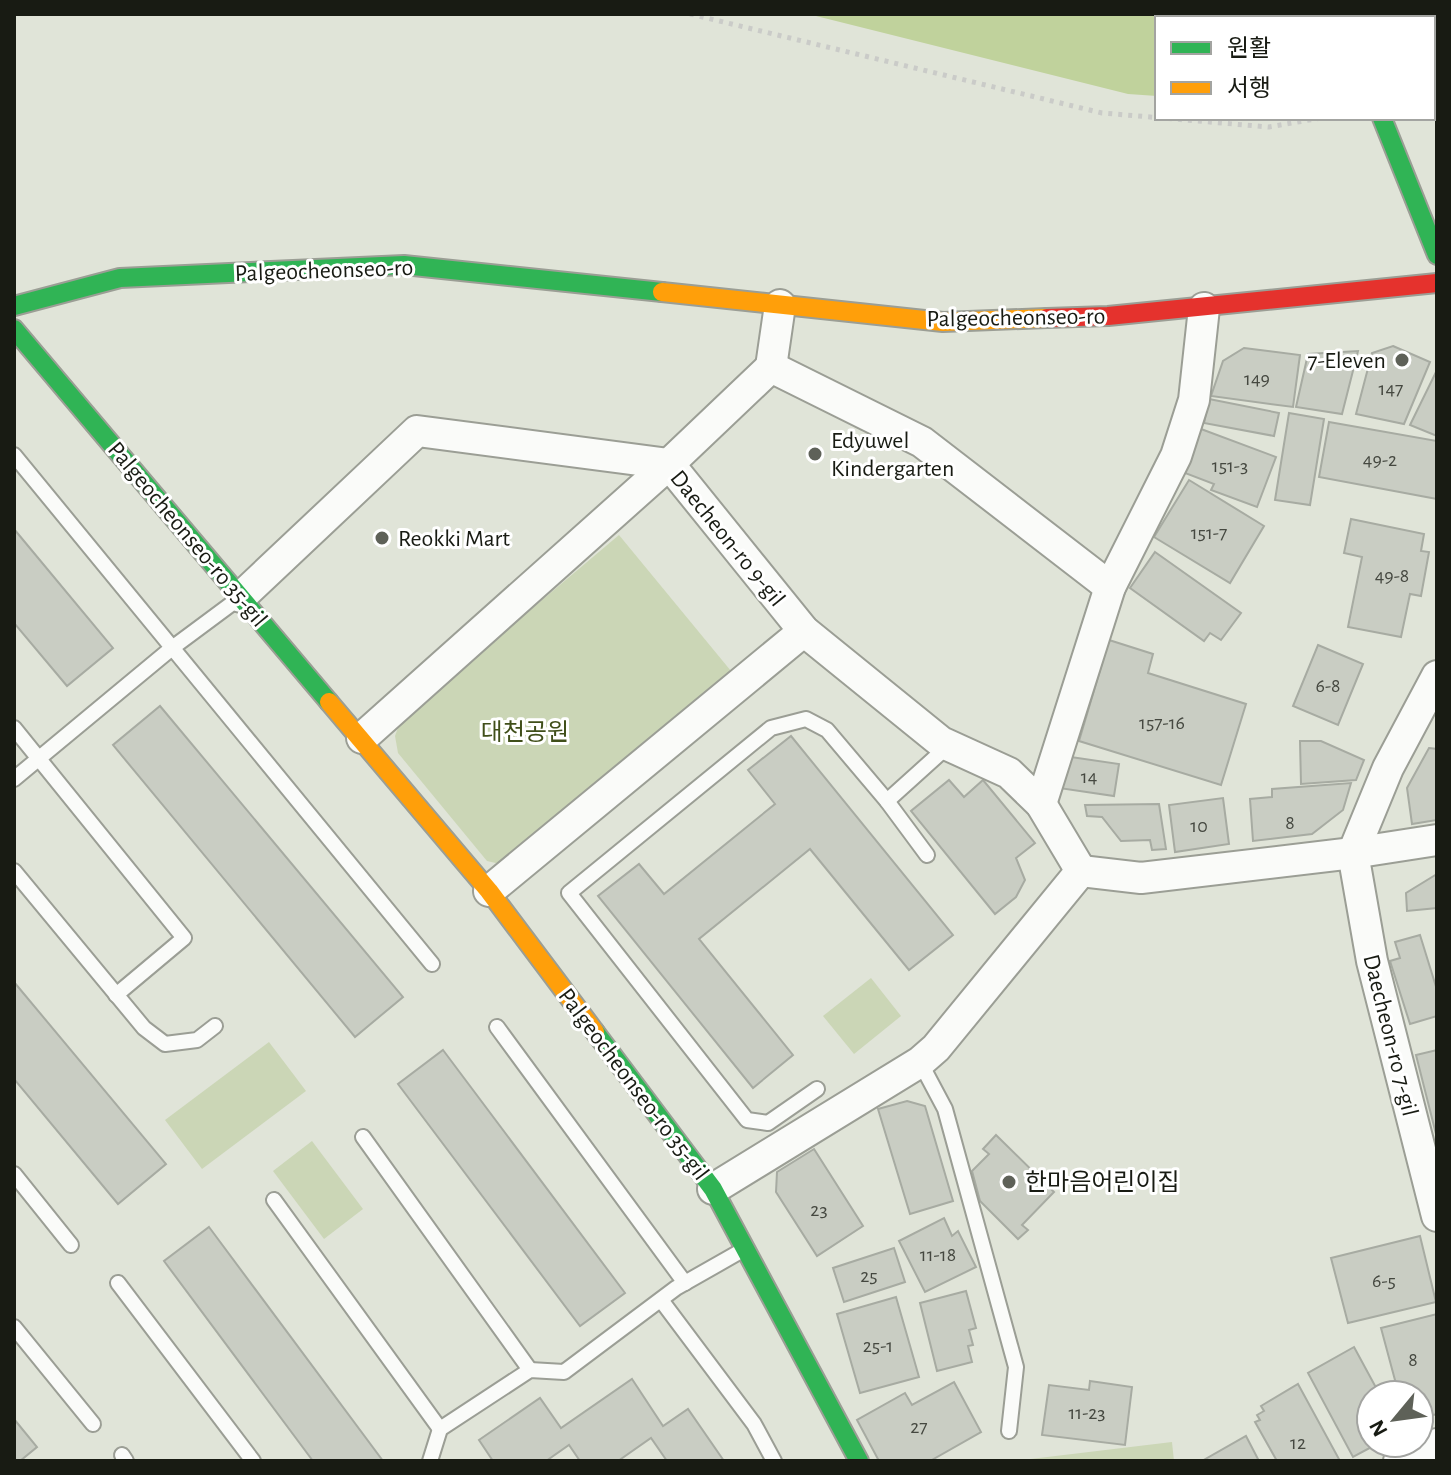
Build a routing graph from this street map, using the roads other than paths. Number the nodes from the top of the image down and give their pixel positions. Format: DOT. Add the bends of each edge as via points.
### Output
graph roads {
  1 [pos="1383,120"];
  2 [pos="1437,255"];
  3 [pos="1437,283"];
  4 [pos="780,305"];
  5 [pos="14,306"];
  6 [pos="1204,308"];
  7 [pos="14,329"];
  8 [pos="771,367"];
  9 [pos="14,455"];
  10 [pos="669,464"];
  11 [pos="1110,587"];
  12 [pos="241,597"];
  13 [pos="804,631"];
  14 [pos="172,648"];
  15 [pos="1437,676"];
  16 [pos="14,728"];
  17 [pos="362,738"];
  18 [pos="948,745"];
  19 [pos="39,759"];
  20 [pos="14,779"];
  21 [pos="887,801"];
  22 [pos="1041,804"];
  23 [pos="1437,840"];
  24 [pos="1353,853"];
  25 [pos="927,855"];
  26 [pos="14,871"];
  27 [pos="1081,871"];
  28 [pos="489,891"];
  29 [pos="432,964"];
  30 [pos="116,995"];
  31 [pos="215,1026"];
  32 [pos="497,1027"];
  33 [pos="928,1055"];
  34 [pos="817,1089"];
  35 [pos="363,1137"];
  36 [pos="14,1174"];
  37 [pos="713,1189"];
  38 [pos="274,1200"];
  39 [pos="1437,1216"];
  40 [pos="71,1245"];
  41 [pos="745,1249"];
  42 [pos="118,1283"];
  43 [pos="685,1283"];
  44 [pos="661,1300"];
  45 [pos="14,1327"];
  46 [pos="530,1370"];
  47 [pos="93,1424"];
  48 [pos="440,1429"];
  49 [pos="1009,1431"];
  50 [pos="1437,1444"];
  51 [pos="253,1461"];
  52 [pos="430,1461"];
  53 [pos="774,1461"];
  54 [pos="859,1461"];
  55 [pos="1399,1461"];
  1 -- 2 [label="main road"];
  3 -- 6 [label="main road, Palgeocheonseo-ro"];
  4 -- 5 [label="main road, Palgeocheonseo-ro" via="404,265 120,278"];
  4 -- 6 [label="main road, Palgeocheonseo-ro" via="943,322"];
  4 -- 8 [label="street"];
  6 -- 11 [label="street" via="1194,400 1176,456"];
  7 -- 12 [label="main road, Palgeocheonseo-ro 35-gil"];
  8 -- 10 [label="street"];
  8 -- 11 [label="street" via="922,442"];
  9 -- 14 [label="lane"];
  10 -- 12 [label="street, Daecheon-ro 9-gil" via="417,431"];
  10 -- 13 [label="street, Daecheon-ro 9-gil"];
  10 -- 17 [label="street"];
  11 -- 22 [label="street"];
  12 -- 14 [label="lane"];
  12 -- 17 [label="main road, Palgeocheonseo-ro 35-gil"];
  13 -- 18 [label="street, Daecheon-ro 9-gil"];
  13 -- 28 [label="street"];
  14 -- 19 [label="lane"];
  14 -- 29 [label="lane"];
  15 -- 24 [label="street" via="1388,768"];
  16 -- 19 [label="lane"];
  17 -- 28 [label="main road, Palgeocheonseo-ro 35-gil"];
  18 -- 21 [label="lane"];
  18 -- 22 [label="street, Daecheon-ro 9-gil" via="1009,773"];
  19 -- 20 [label="lane"];
  19 -- 30 [label="lane" via="184,938"];
  21 -- 25 [label="lane"];
  21 -- 34 [label="lane" via="827,730 806,719 788,722 771,728 569,893 747,1120 768,1123"];
  22 -- 27 [label="street, Daecheon-ro 9-gil"];
  23 -- 24 [label="street"];
  24 -- 27 [label="street" via="1141,878"];
  24 -- 39 [label="street, Daecheon-ro 7-gil" via="1372,961"];
  26 -- 30 [label="lane"];
  27 -- 33 [label="street"];
  28 -- 37 [label="main road, Palgeocheonseo-ro 35-gil"];
  30 -- 31 [label="lane" via="165,1044 197,1040"];
  32 -- 43 [label="lane"];
  33 -- 37 [label="street"];
  33 -- 49 [label="lane" via="1016,1367"];
  35 -- 46 [label="lane"];
  36 -- 40 [label="lane"];
  37 -- 41 [label="main road, Palgeocheonseo-ro 35-gil"];
  38 -- 48 [label="lane"];
  41 -- 43 [label="lane"];
  41 -- 54 [label="main road, Palgeocheonseo-ro 35-gil"];
  42 -- 51 [label="lane"];
  43 -- 44 [label="lane"];
  44 -- 46 [label="lane" via="564,1372"];
  44 -- 53 [label="lane" via="754,1424"];
  45 -- 47 [label="lane"];
  46 -- 48 [label="lane"];
  48 -- 52 [label="lane"];
  50 -- 55 [label="street"];
}
